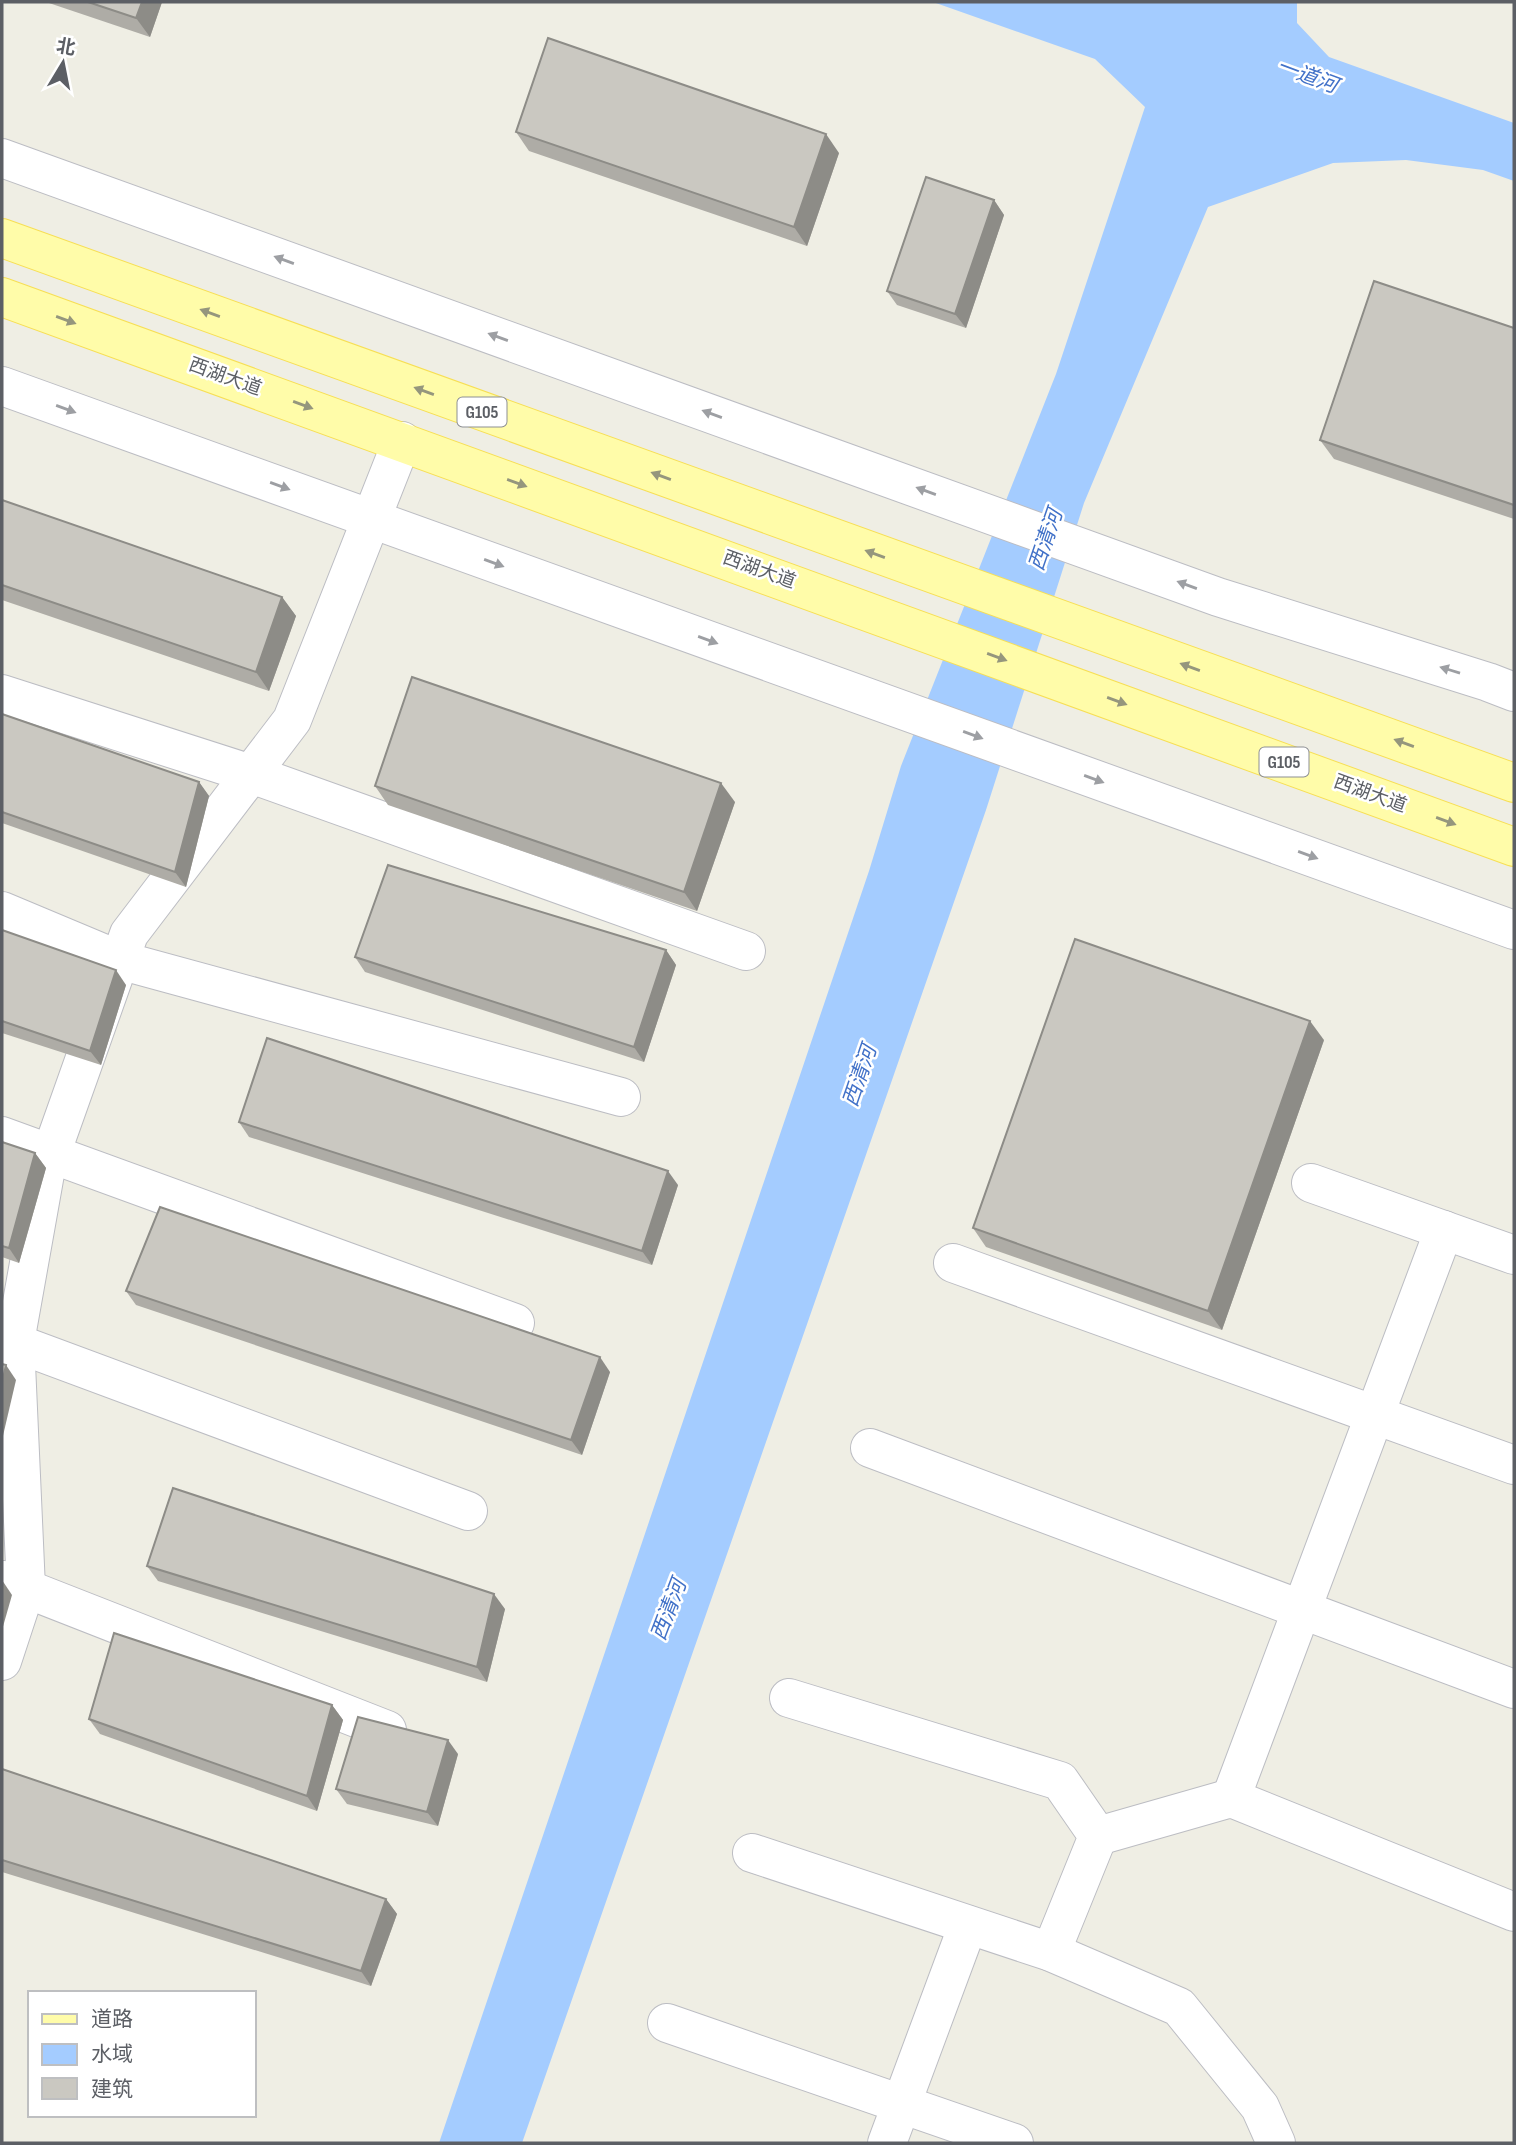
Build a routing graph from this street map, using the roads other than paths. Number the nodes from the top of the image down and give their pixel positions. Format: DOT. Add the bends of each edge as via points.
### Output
graph roads {
  1 [pos="2,158"];
  2 [pos="2,238"];
  3 [pos="2,297"];
  4 [pos="2,386"];
  5 [pos="402,441"];
  6 [pos="371,519"];
  7 [pos="1514,692"];
  8 [pos="2,694"];
  9 [pos="251,774"];
  10 [pos="1514,783"];
  11 [pos="1514,846"];
  12 [pos="2,911"];
  13 [pos="1514,930"];
  14 [pos="746,951"];
  15 [pos="119,960"];
  16 [pos="621,1097"];
  17 [pos="2,1136"];
  18 [pos="50,1155"];
  19 [pos="1311,1183"];
  20 [pos="1444,1230"];
  21 [pos="1514,1255"];
  22 [pos="953,1263"];
  23 [pos="515,1324"];
  24 [pos="8,1340"];
  25 [pos="1375,1415"];
  26 [pos="870,1448"];
  27 [pos="1514,1465"];
  28 [pos="468,1511"];
  29 [pos="14,1584"];
  30 [pos="1302,1610"];
  31 [pos="2,1661"];
  32 [pos="1514,1689"];
  33 [pos="789,1698"];
  34 [pos="387,1730"];
  35 [pos="1231,1798"];
  36 [pos="1098,1836"];
  37 [pos="752,1853"];
  38 [pos="1514,1912"];
  39 [pos="968,1925"];
  40 [pos="1051,1952"];
  41 [pos="667,2024"];
  42 [pos="901,2105"];
  43 [pos="887,2143"];
  44 [pos="1014,2143"];
  45 [pos="1276,2143"];
  7 -- 1 [label="street, one-way" via="1218,597"];
  10 -- 2 [label="main road, G105, one-way"];
  3 -- 5 [label="main road, 西湖大道 / G105, one-way"];
  4 -- 6 [label="street, one-way"];
  5 -- 6 [label="street"];
  5 -- 11 [label="main road, 西湖大道 / G105, one-way"];
  6 -- 9 [label="street" via="292,720"];
  6 -- 13 [label="street, one-way"];
  8 -- 9 [label="street"];
  9 -- 14 [label="street"];
  9 -- 15 [label="street" via="129,934"];
  12 -- 15 [label="street"];
  15 -- 16 [label="street"];
  15 -- 18 [label="street"];
  17 -- 18 [label="street"];
  18 -- 23 [label="street"];
  18 -- 24 [label="street"];
  19 -- 20 [label="street"];
  20 -- 21 [label="street"];
  20 -- 25 [label="street"];
  22 -- 25 [label="street"];
  24 -- 28 [label="street"];
  24 -- 29 [label="street"];
  25 -- 27 [label="street"];
  25 -- 30 [label="street"];
  26 -- 30 [label="street"];
  29 -- 31 [label="street"];
  29 -- 34 [label="street"];
  30 -- 32 [label="street"];
  30 -- 35 [label="street"];
  33 -- 36 [label="street" via="1060,1782"];
  35 -- 36 [label="street"];
  35 -- 38 [label="street"];
  36 -- 40 [label="street"];
  37 -- 39 [label="street"];
  39 -- 40 [label="street"];
  39 -- 42 [label="street"];
  40 -- 45 [label="street" via="1179,2007 1260,2107"];
  41 -- 42 [label="street"];
  42 -- 43 [label="street"];
  42 -- 44 [label="street"];
}
